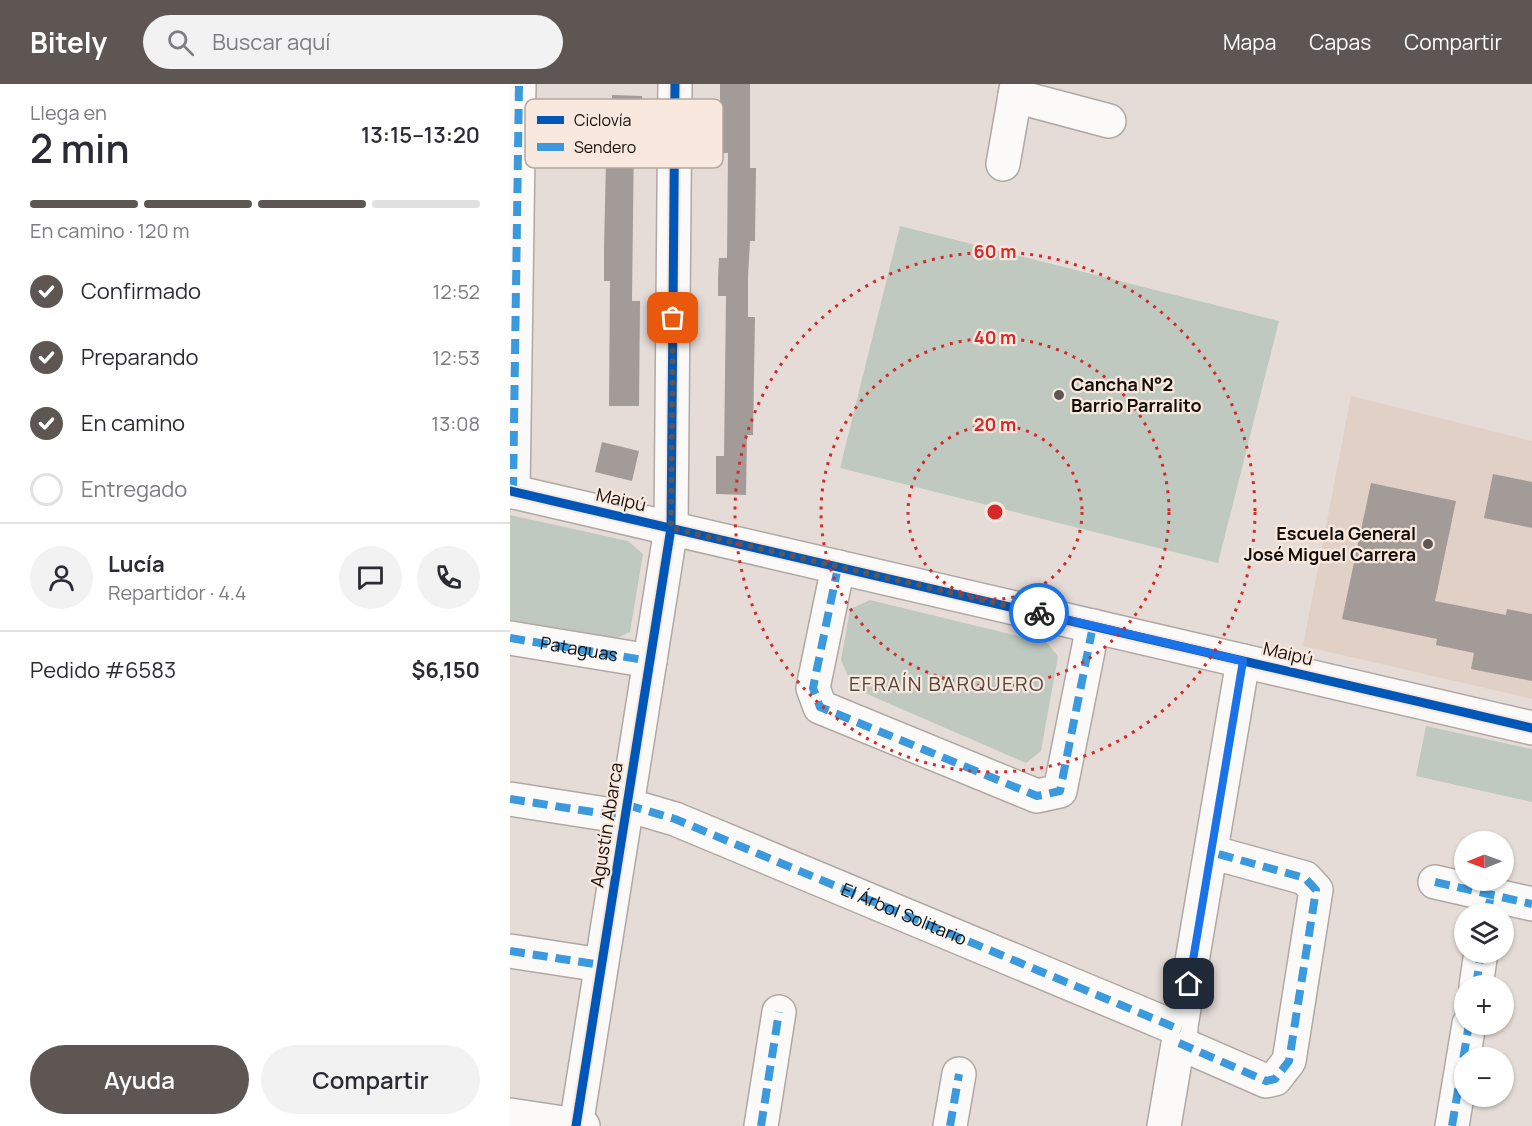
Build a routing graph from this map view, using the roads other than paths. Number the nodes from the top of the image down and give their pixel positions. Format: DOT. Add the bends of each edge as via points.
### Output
graph roads {
  1 [pos="519,84"];
  2 [pos="675,84"];
  3 [pos="1016,90"];
  4 [pos="675,99"];
  5 [pos="1109,121"];
  6 [pos="1002,164"];
  7 [pos="674,168"];
  8 [pos="511,491"];
  9 [pos="671,528"];
  10 [pos="838,567"];
  11 [pos="1093,626"];
  12 [pos="510,638"];
  13 [pos="650,661"];
  14 [pos="1243,661"];
  15 [pos="1532,728"];
  16 [pos="510,799"];
  17 [pos="626,811"];
  18 [pos="1211,852"];
  19 [pos="1436,882"];
  20 [pos="1487,903"];
  21 [pos="1514,904"];
  22 [pos="1532,904"];
  23 [pos="510,951"];
  24 [pos="601,965"];
  25 [pos="779,1012"];
  26 [pos="1467,1035"];
  27 [pos="1180,1037"];
  28 [pos="959,1074"];
  29 [pos="510,1115"];
  30 [pos="578,1126"];
  31 [pos="761,1126"];
  32 [pos="950,1126"];
  33 [pos="1164,1126"];
  34 [pos="1452,1126"];
  1 -- 8 [label="street"];
  2 -- 4 [label="street, Agustín Abarca"];
  3 -- 5 [label="street"];
  3 -- 6 [label="street"];
  7 -- 9 [label="street, Agustín Abarca"];
  8 -- 9 [label="street, Maipú"];
  9 -- 10 [label="street, Maipú"];
  9 -- 13 [label="street, Agustín Abarca"];
  10 -- 11 [label="street, Maipú"];
  10 -- 11 [label="street" via="813,688 820,707 1037,796 1060,791"];
  11 -- 14 [label="street, Maipú"];
  12 -- 13 [label="street, Pataguas"];
  13 -- 17 [label="street, Agustín Abarca"];
  14 -- 15 [label="street, Maipú"];
  14 -- 18 [label="street"];
  16 -- 17 [label="street, El Árbol Solitario"];
  17 -- 24 [label="street, Agustín Abarca"];
  17 -- 27 [label="street, El Árbol Solitario" via="675,819"];
  18 -- 27 [label="street"];
  18 -- 27 [label="street, El Árbol Solitario" via="1305,878 1316,890 1289,1061 1275,1079 1266,1081"];
  19 -- 20 [label="street"];
  21 -- 22 [label="street"];
  23 -- 24 [label="street"];
  24 -- 30 [label="street, Agustín Abarca"];
  25 -- 31 [label="street"];
  26 -- 34 [label="street"];
  27 -- 33 [label="street"];
  28 -- 32 [label="street"];
  29 -- 30 [label="street"];
}
